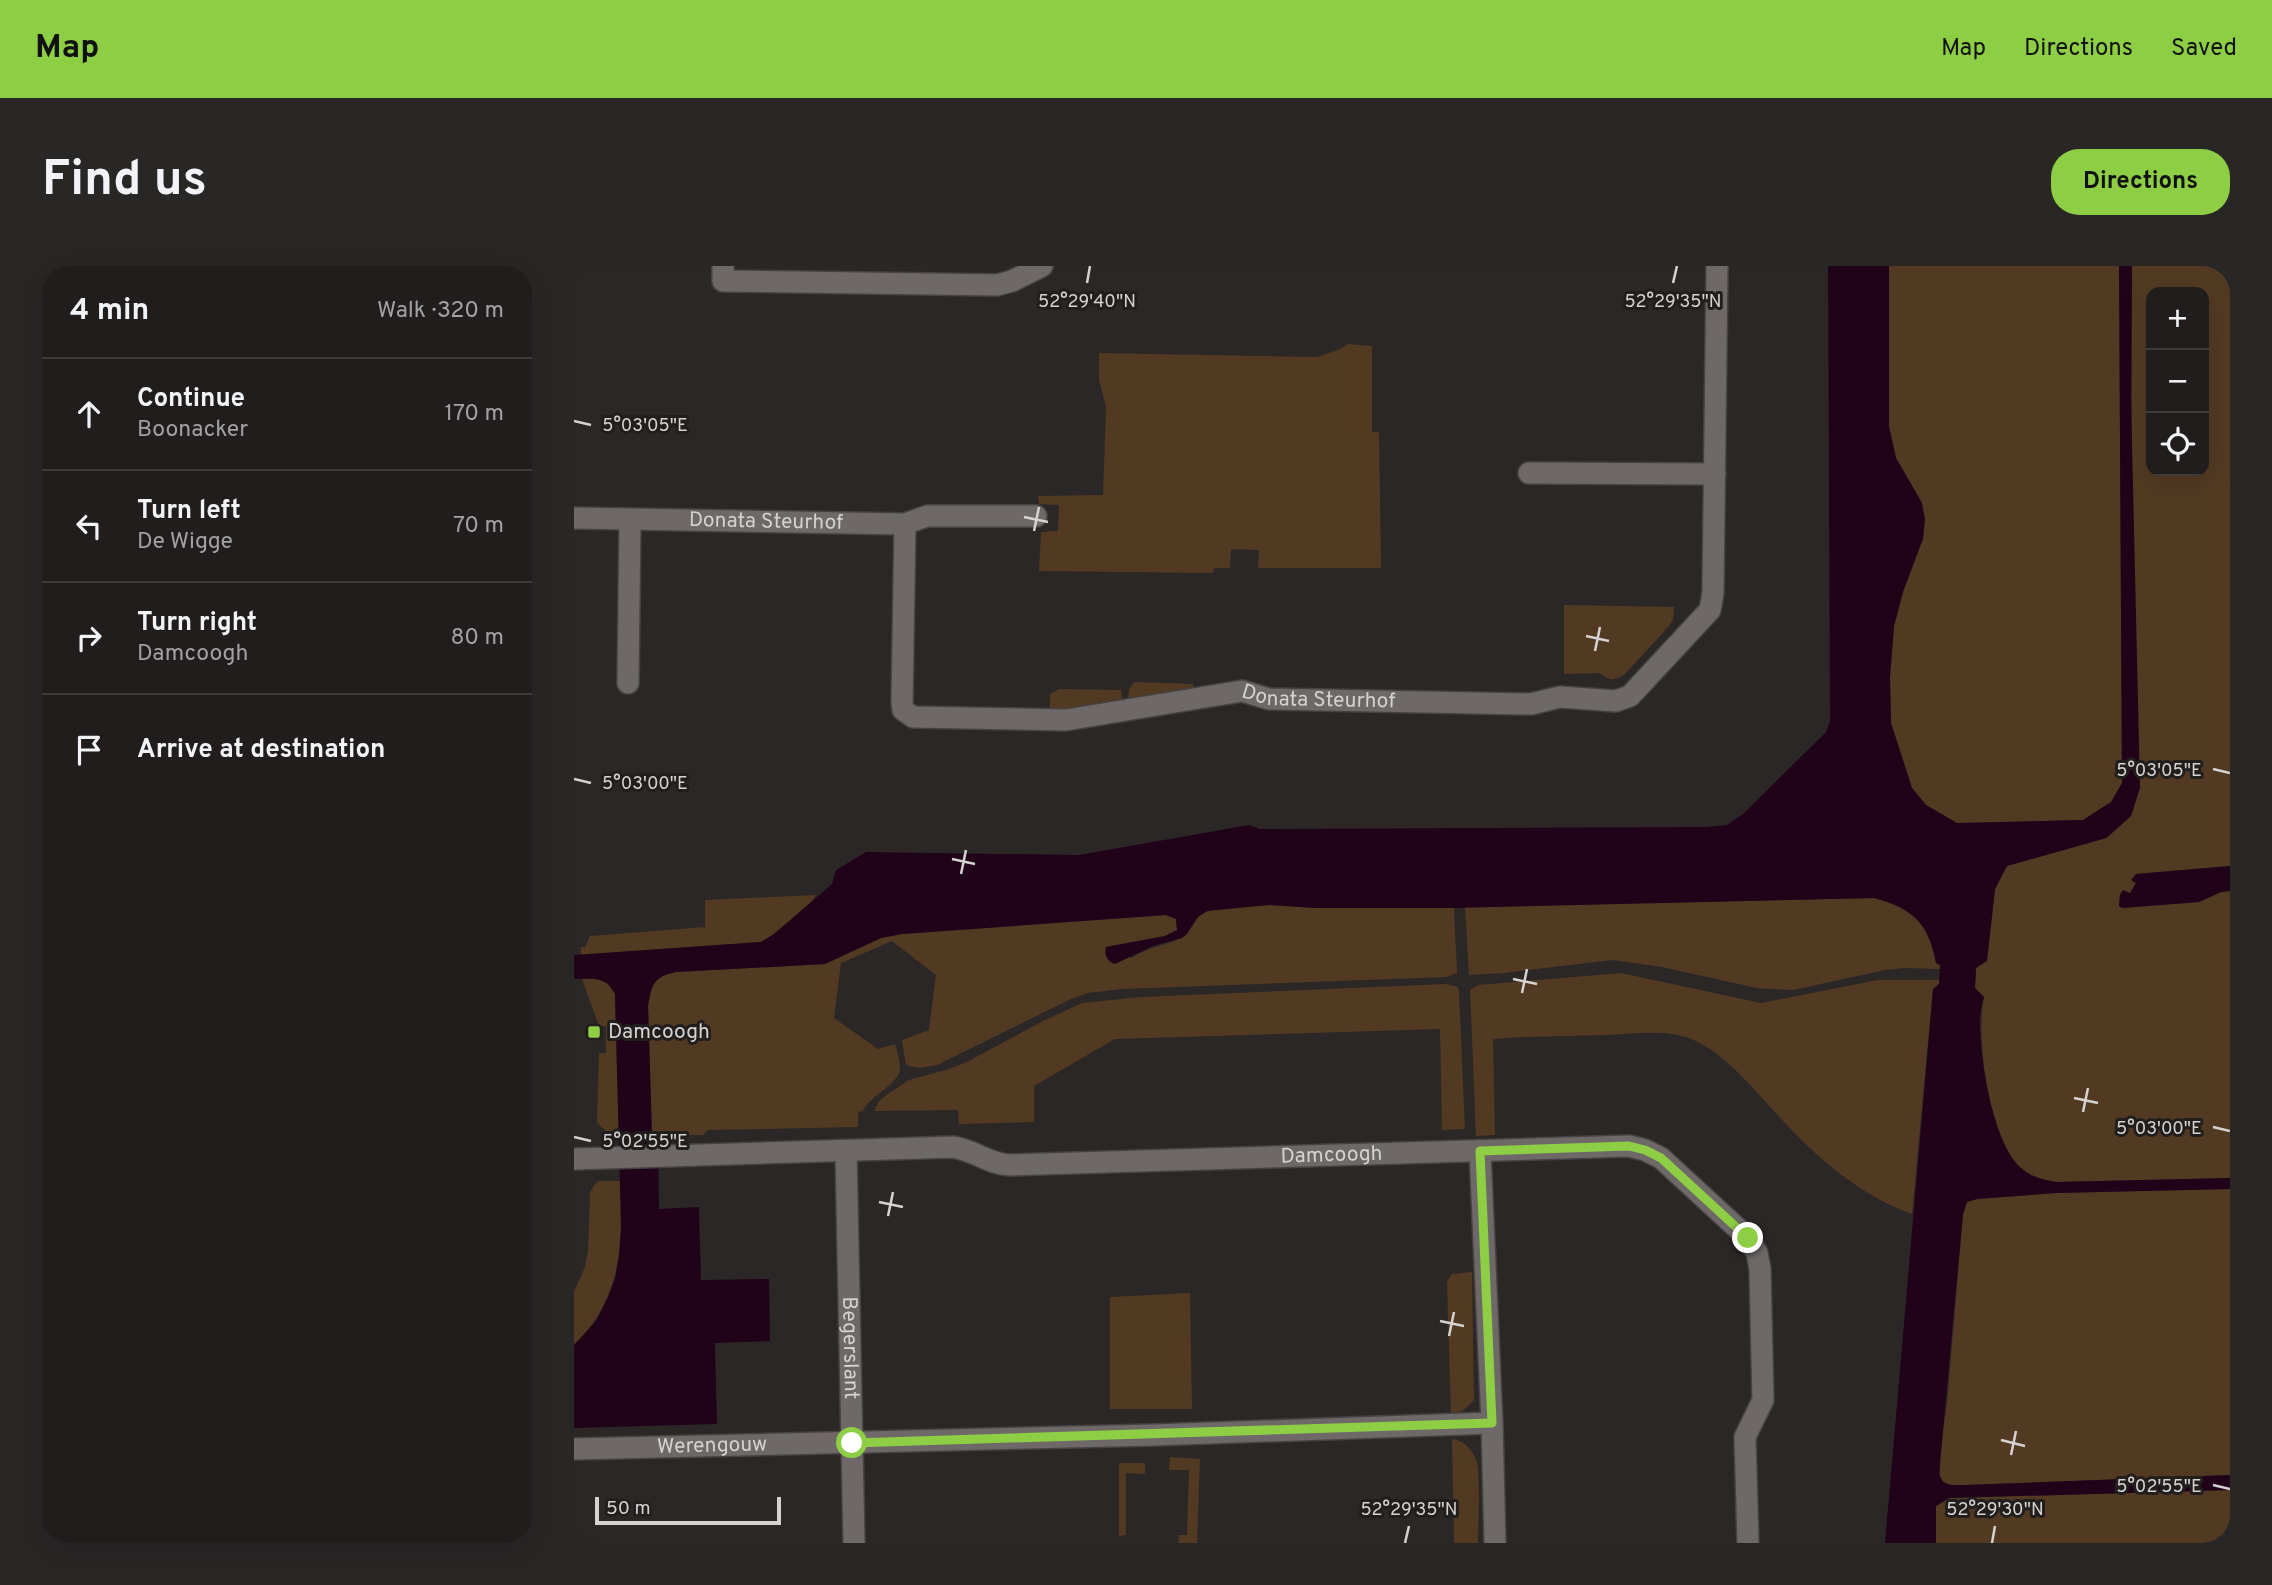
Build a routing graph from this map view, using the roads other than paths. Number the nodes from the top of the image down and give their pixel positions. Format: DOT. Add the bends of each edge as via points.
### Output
graph roads {
  1 [pos="723,266"];
  2 [pos="1042,266"];
  3 [pos="1717,266"];
  4 [pos="1529,473"];
  5 [pos="1715,474"];
  6 [pos="1036,516"];
  7 [pos="574,518"];
  8 [pos="630,520"];
  9 [pos="905,524"];
  10 [pos="628,683"];
  11 [pos="1480,1151"];
  12 [pos="846,1152"];
  13 [pos="574,1159"];
  14 [pos="1492,1423"];
  15 [pos="852,1443"];
  16 [pos="574,1450"];
  17 [pos="855,1543"];
  18 [pos="1495,1543"];
  19 [pos="1748,1543"];
  1 -- 2 [label="street" via="723,281 997,285"];
  3 -- 5 [label="street, Donata Steurhof"];
  4 -- 5 [label="street"];
  5 -- 9 [label="street, Donata Steurhof" via="1710,610 1630,696 1616,701 1560,697 1531,704 1269,699 1242,691 1066,720 913,717 902,702"];
  6 -- 9 [label="street, Donata Steurhof" via="927,516"];
  7 -- 8 [label="street, Donata Steurhof"];
  8 -- 9 [label="street, Donata Steurhof"];
  8 -- 10 [label="street"];
  11 -- 12 [label="street, Damcoogh" via="1009,1166 953,1147"];
  11 -- 14 [label="street"];
  11 -- 19 [label="street, Damcoogh" via="1629,1146 1645,1150 1661,1158 1748,1238 1760,1269 1763,1400 1745,1437"];
  12 -- 13 [label="street, Damcoogh"];
  12 -- 15 [label="street, Begerslant"];
  14 -- 15 [label="street, Werengouw"];
  14 -- 18 [label="street"];
  15 -- 16 [label="street, Werengouw"];
  15 -- 17 [label="street, Begerslant"];
}
